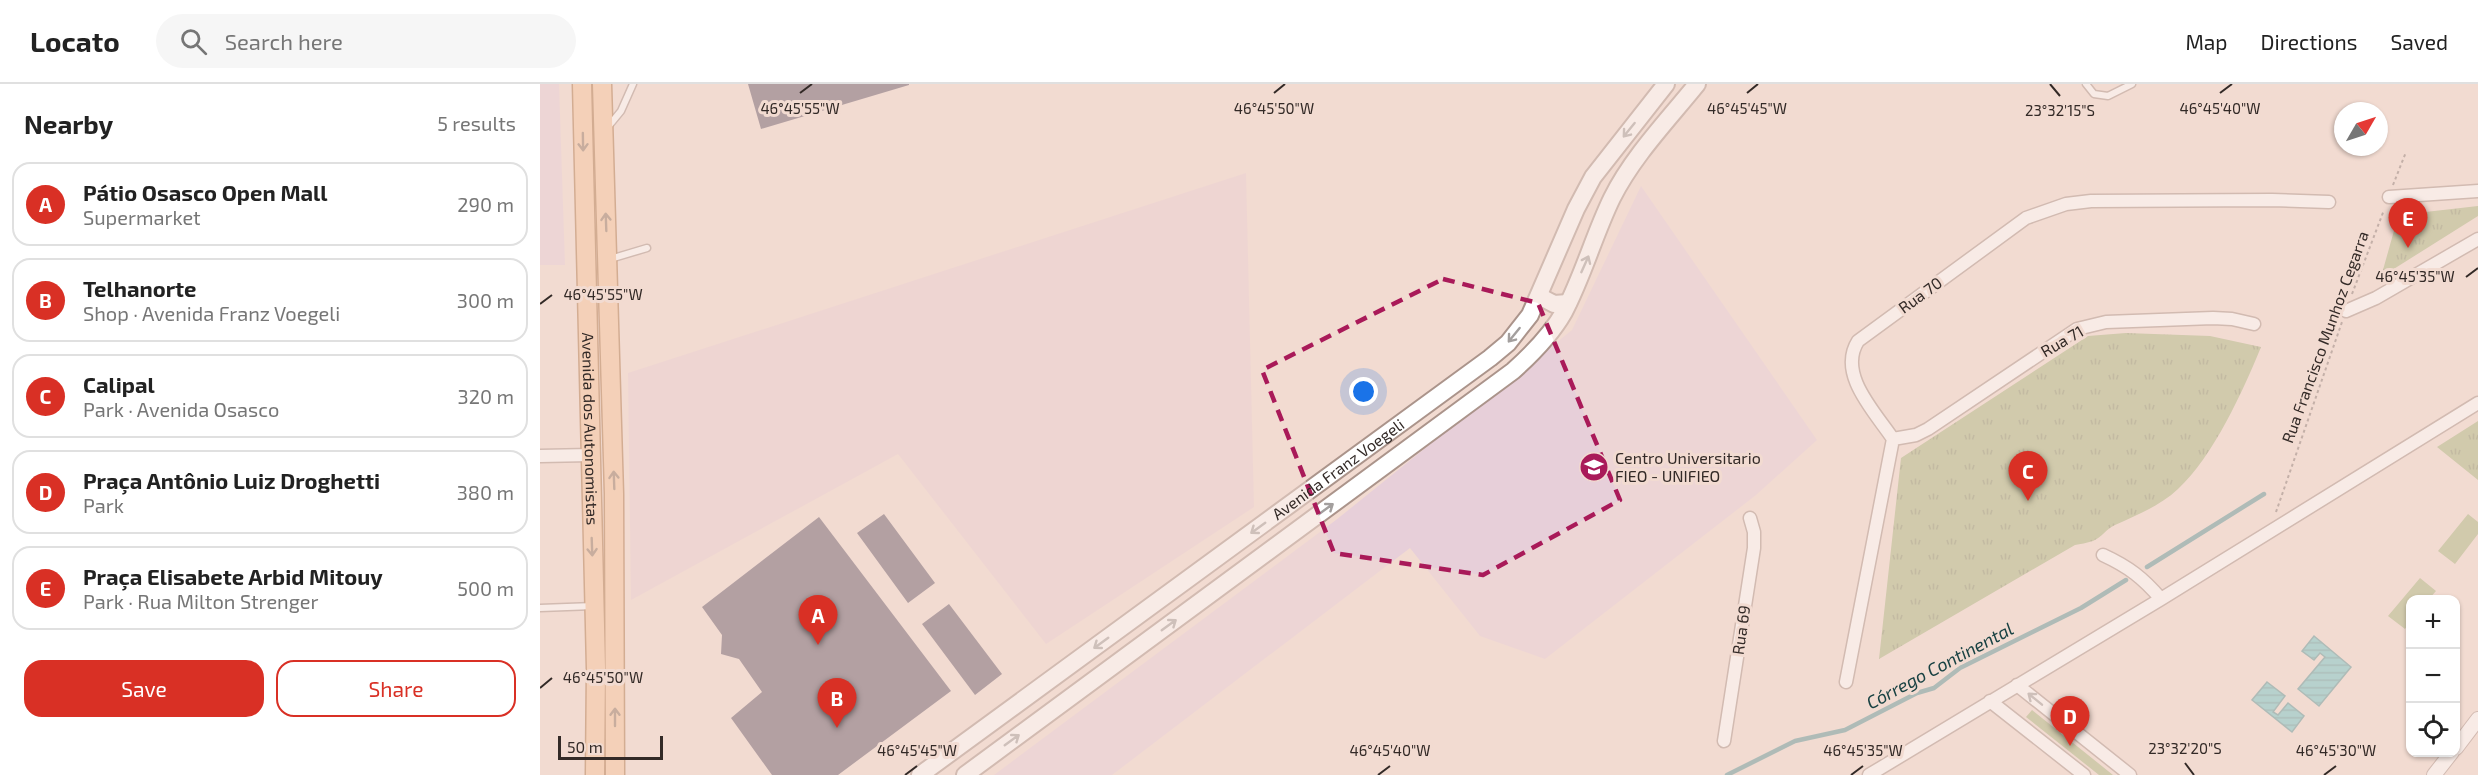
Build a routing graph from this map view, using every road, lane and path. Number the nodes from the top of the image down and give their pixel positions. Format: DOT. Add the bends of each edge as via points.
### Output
graph roads {
  1 [pos="582,84"];
  2 [pos="602,84"];
  3 [pos="633,84"];
  4 [pos="1666,84"];
  5 [pos="1680,84"];
  6 [pos="1697,84"];
  7 [pos="2086,84"];
  8 [pos="2132,84"];
  9 [pos="1660,131"];
  10 [pos="603,133"];
  11 [pos="2406,152"];
  12 [pos="2478,191"];
  13 [pos="2389,196"];
  14 [pos="2329,202"];
  15 [pos="2478,239"];
  16 [pos="647,248"];
  17 [pos="607,259"];
  18 [pos="1539,296"];
  19 [pos="1568,303"];
  20 [pos="2346,311"];
  21 [pos="1530,315"];
  22 [pos="2254,324"];
  23 [pos="1552,331"];
  24 [pos="2478,403"];
  25 [pos="1893,439"];
  26 [pos="591,455"];
  27 [pos="540,456"];
  28 [pos="1750,518"];
  29 [pos="2269,532"];
  30 [pos="2103,555"];
  31 [pos="2161,599"];
  32 [pos="594,606"];
  33 [pos="540,608"];
  34 [pos="1846,682"];
  35 [pos="2017,685"];
  36 [pos="1990,701"];
  37 [pos="2478,719"];
  38 [pos="1724,741"];
  39 [pos="2460,743"];
  40 [pos="2449,757"];
  41 [pos="595,775"];
  42 [pos="615,775"];
  43 [pos="920,775"];
  44 [pos="964,775"];
  45 [pos="1869,775"];
  46 [pos="2084,775"];
  47 [pos="2130,775"];
  48 [pos="2434,775"];
  1 -- 26 [label="main road, Avenida dos Autonomistas, one-way"];
  2 -- 10 [label="main road, Avenida dos Autonomistas"];
  3 -- 10 [label="lane" via="621,111"];
  4 -- 18 [label="main road, Avenida Franz Voegeli, one-way" via="1593,177"];
  5 -- 9 [label="main road" via="1675,107"];
  6 -- 9 [label="main road, Avenida Franz Voegeli"];
  7 -- 8 [label="lane" via="2094,94 2108,96"];
  19 -- 9 [label="main road, Avenida Franz Voegeli, one-way" via="1622,180"];
  17 -- 10 [label="main road, Avenida dos Autonomistas, one-way"];
  11 -- 13 [label="path, Rua Francisco Munhoz Cegarra"];
  12 -- 13 [label="street"];
  13 -- 20 [label="path, Rua Francisco Munhoz Cegarra"];
  14 -- 25 [label="street, Rua 70" via="2091,201 2066,204 2026,218 1857,341 1852,349 1853,377"];
  15 -- 20 [label="street"];
  16 -- 17 [label="lane"];
  42 -- 17 [label="main road, Avenida dos Autonomistas, one-way" via="614,494"];
  18 -- 19 [label="main road" via="1554,304"];
  18 -- 21 [label="main road, Avenida Franz Voegeli"];
  19 -- 23 [label="main road, Avenida Franz Voegeli"];
  20 -- 29 [label="path, Rua Francisco Munhoz Cegarra"];
  21 -- 23 [label="main road"];
  21 -- 43 [label="main road, Avenida Franz Voegeli, one-way" via="1490,358"];
  22 -- 25 [label="street, Rua 71" via="2213,318 2091,325 2063,338 1928,429"];
  44 -- 23 [label="main road, Avenida Franz Voegeli, one-way" via="1513,371"];
  24 -- 29 [label="street"];
  25 -- 34 [label="street"];
  26 -- 27 [label="street"];
  26 -- 32 [label="main road, Avenida dos Autonomistas, one-way"];
  28 -- 38 [label="street, Rua 69" via="1754,548"];
  29 -- 31 [label="street"];
  30 -- 31 [label="street" via="2126,565"];
  31 -- 35 [label="street"];
  32 -- 33 [label="lane"];
  32 -- 41 [label="main road, Avenida dos Autonomistas"];
  35 -- 36 [label="street"];
  47 -- 35 [label="street, one-way"];
  36 -- 45 [label="street"];
  36 -- 46 [label="street"];
  37 -- 39 [label="street"];
  40 -- 48 [label="street"];
}
